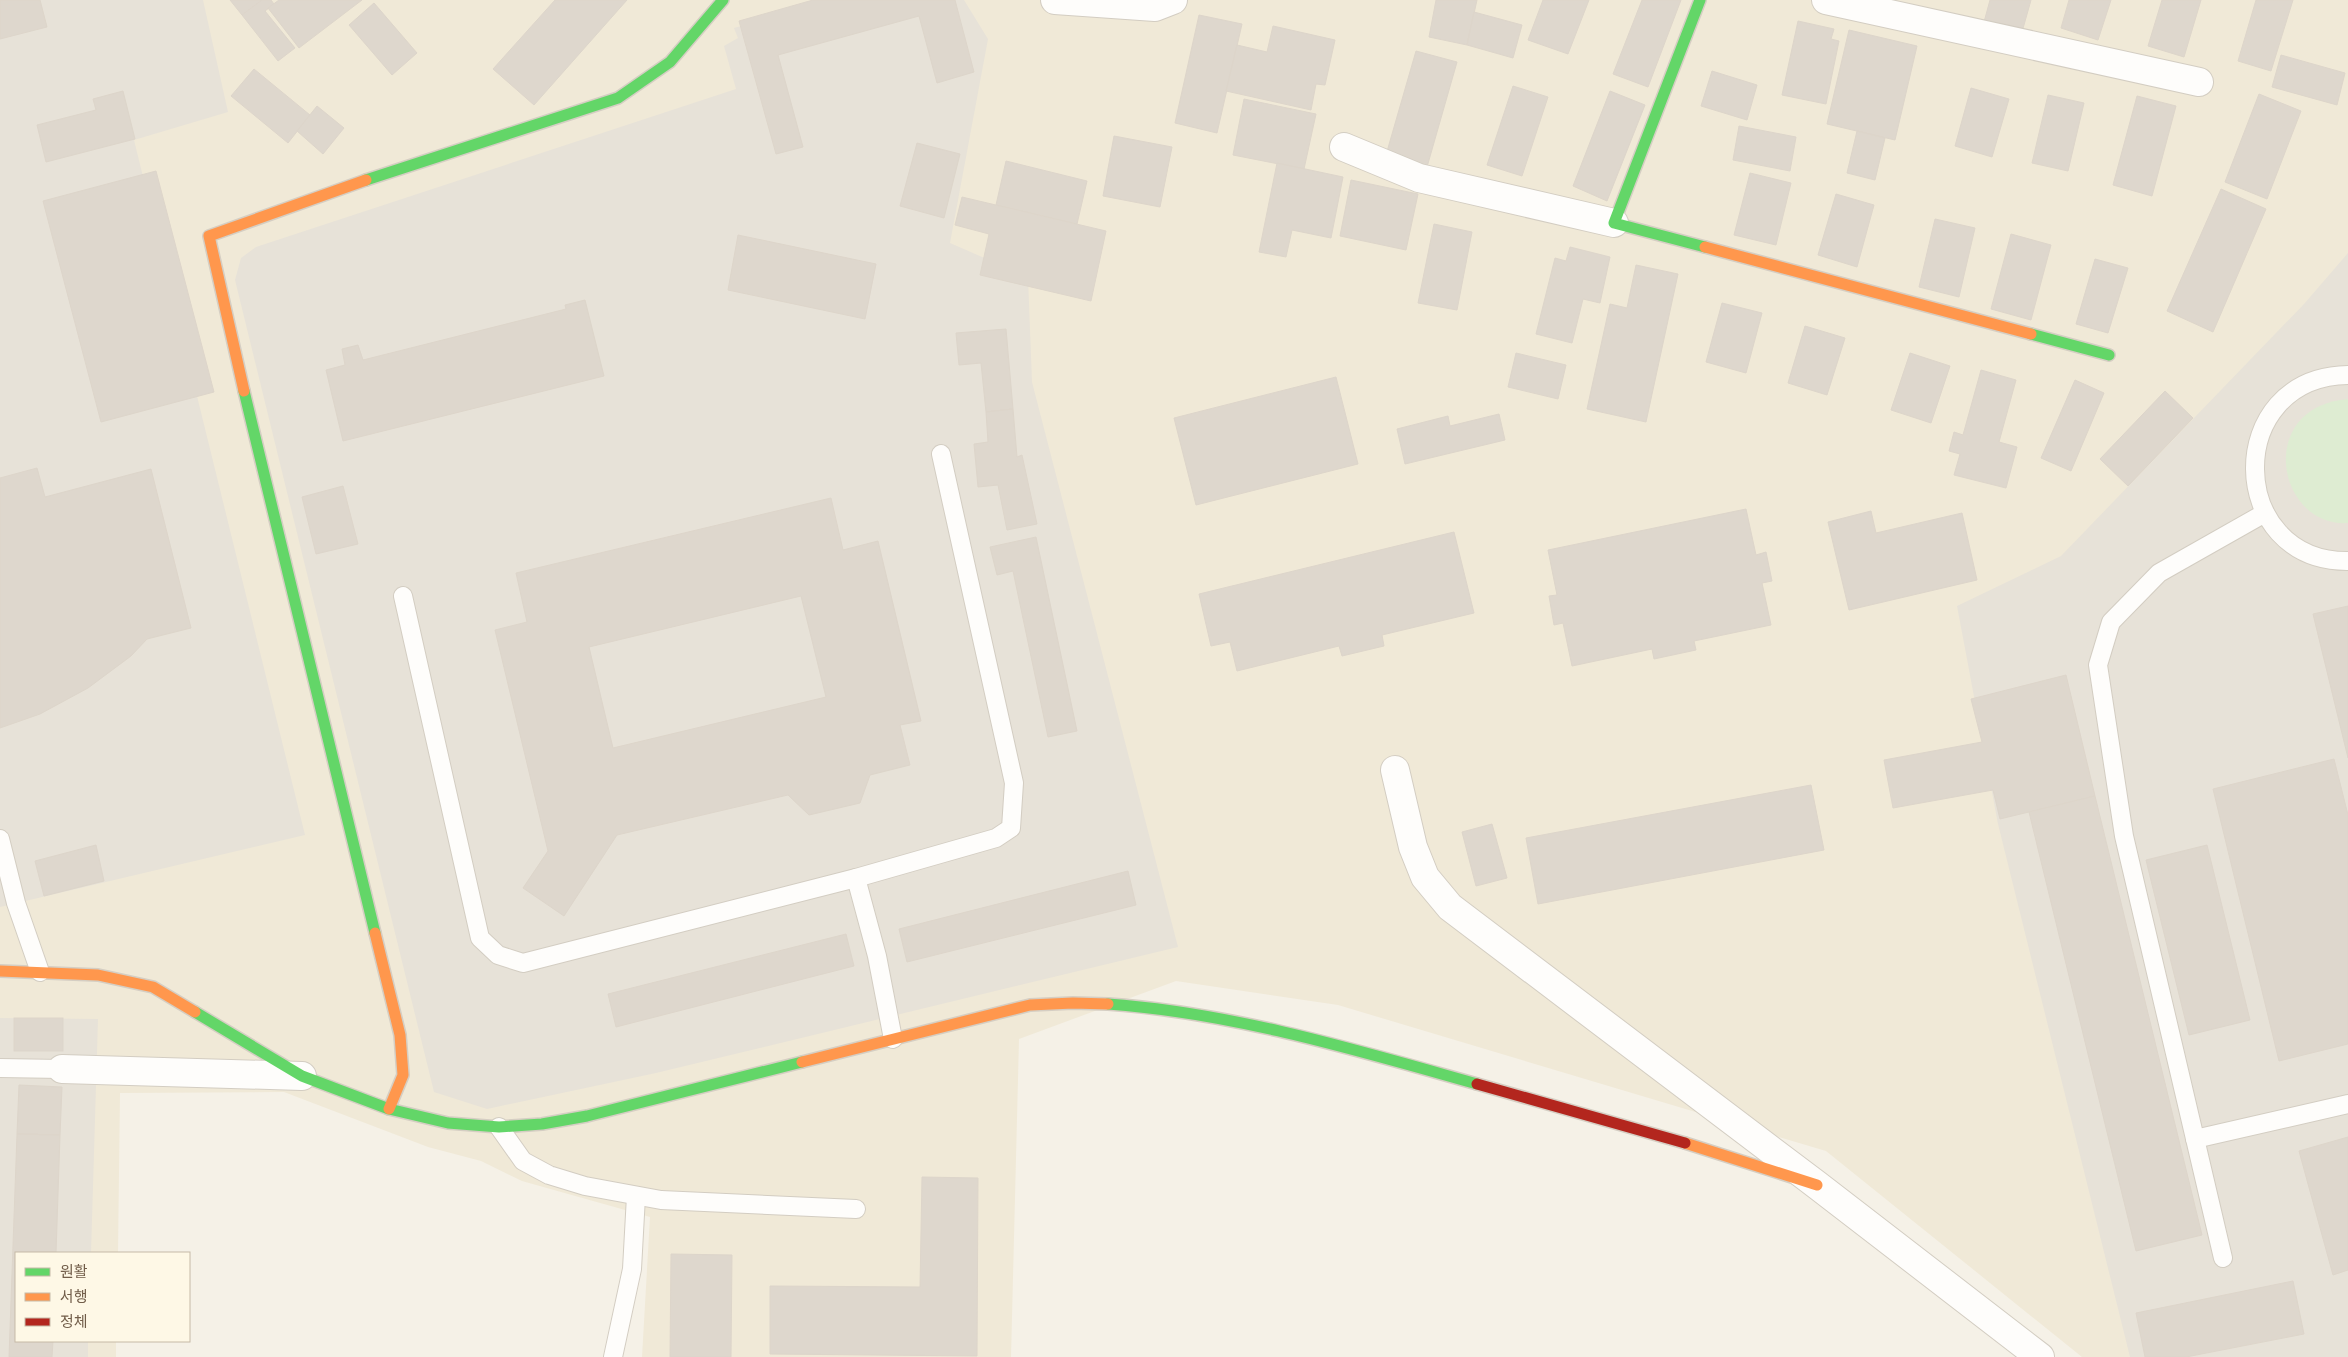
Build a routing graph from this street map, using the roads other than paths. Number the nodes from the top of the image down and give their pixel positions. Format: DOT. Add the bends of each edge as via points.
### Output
graph roads {
  1 [pos="723,0"];
  2 [pos="1055,0"];
  3 [pos="1173,0"];
  4 [pos="1700,0"];
  5 [pos="1826,0"];
  6 [pos="2199,82"];
  7 [pos="1344,147"];
  8 [pos="1614,223"];
  9 [pos="2109,355"];
  10 [pos="2348,375"];
  11 [pos="940,454"];
  12 [pos="2265,513"];
  13 [pos="2348,561"];
  14 [pos="403,596"];
  15 [pos="1395,770"];
  16 [pos="0,839"];
  17 [pos="856,878"];
  18 [pos="0,971"];
  19 [pos="40,972"];
  20 [pos="893,1039"];
  21 [pos="0,1068"];
  22 [pos="62,1069"];
  23 [pos="302,1076"];
  24 [pos="2348,1104"];
  25 [pos="389,1109"];
  26 [pos="499,1128"];
  27 [pos="2195,1139"];
  28 [pos="1817,1185"];
  29 [pos="636,1196"];
  30 [pos="856,1209"];
  31 [pos="2223,1258"];
  32 [pos="613,1357"];
  33 [pos="2040,1357"];
  1 -- 25 [label="street" via="670,62 618,98 341,188 209,236 400,1035 403,1075"];
  2 -- 3 [label="street" via="1155,8"];
  4 -- 8 [label="street"];
  5 -- 6 [label="street"];
  7 -- 8 [label="street" via="1419,178"];
  8 -- 9 [label="street"];
  10 -- 12 [label="lane" via="2312,381 2292,392 2263,426 2256,447 2254,470 2257,492"];
  11 -- 17 [label="lane" via="1014,783 1011,828 996,838"];
  12 -- 13 [label="lane" via="2278,531 2296,546 2316,556"];
  12 -- 27 [label="lane" via="2159,573 2111,622 2098,665 2124,836"];
  14 -- 17 [label="lane" via="480,938 498,954 523,963"];
  15 -- 28 [label="street" via="1425,877 1450,907"];
  16 -- 19 [label="lane" via="16,903"];
  17 -- 20 [label="lane" via="877,956"];
  18 -- 19 [label="street"];
  19 -- 23 [label="street" via="98,975 153,987"];
  20 -- 26 [label="street" via="587,1116"];
  20 -- 28 [label="street" via="1030,1005 1086,1003 1154,1009 1330,1043 1718,1152"];
  21 -- 22 [label="lane"];
  22 -- 23 [label="street"];
  23 -- 25 [label="street"];
  24 -- 27 [label="lane"];
  25 -- 26 [label="street" via="448,1124"];
  26 -- 29 [label="lane" via="523,1161 549,1175"];
  27 -- 31 [label="lane"];
  28 -- 33 [label="street"];
  29 -- 30 [label="lane" via="661,1200"];
  29 -- 32 [label="lane" via="632,1269"];
}
